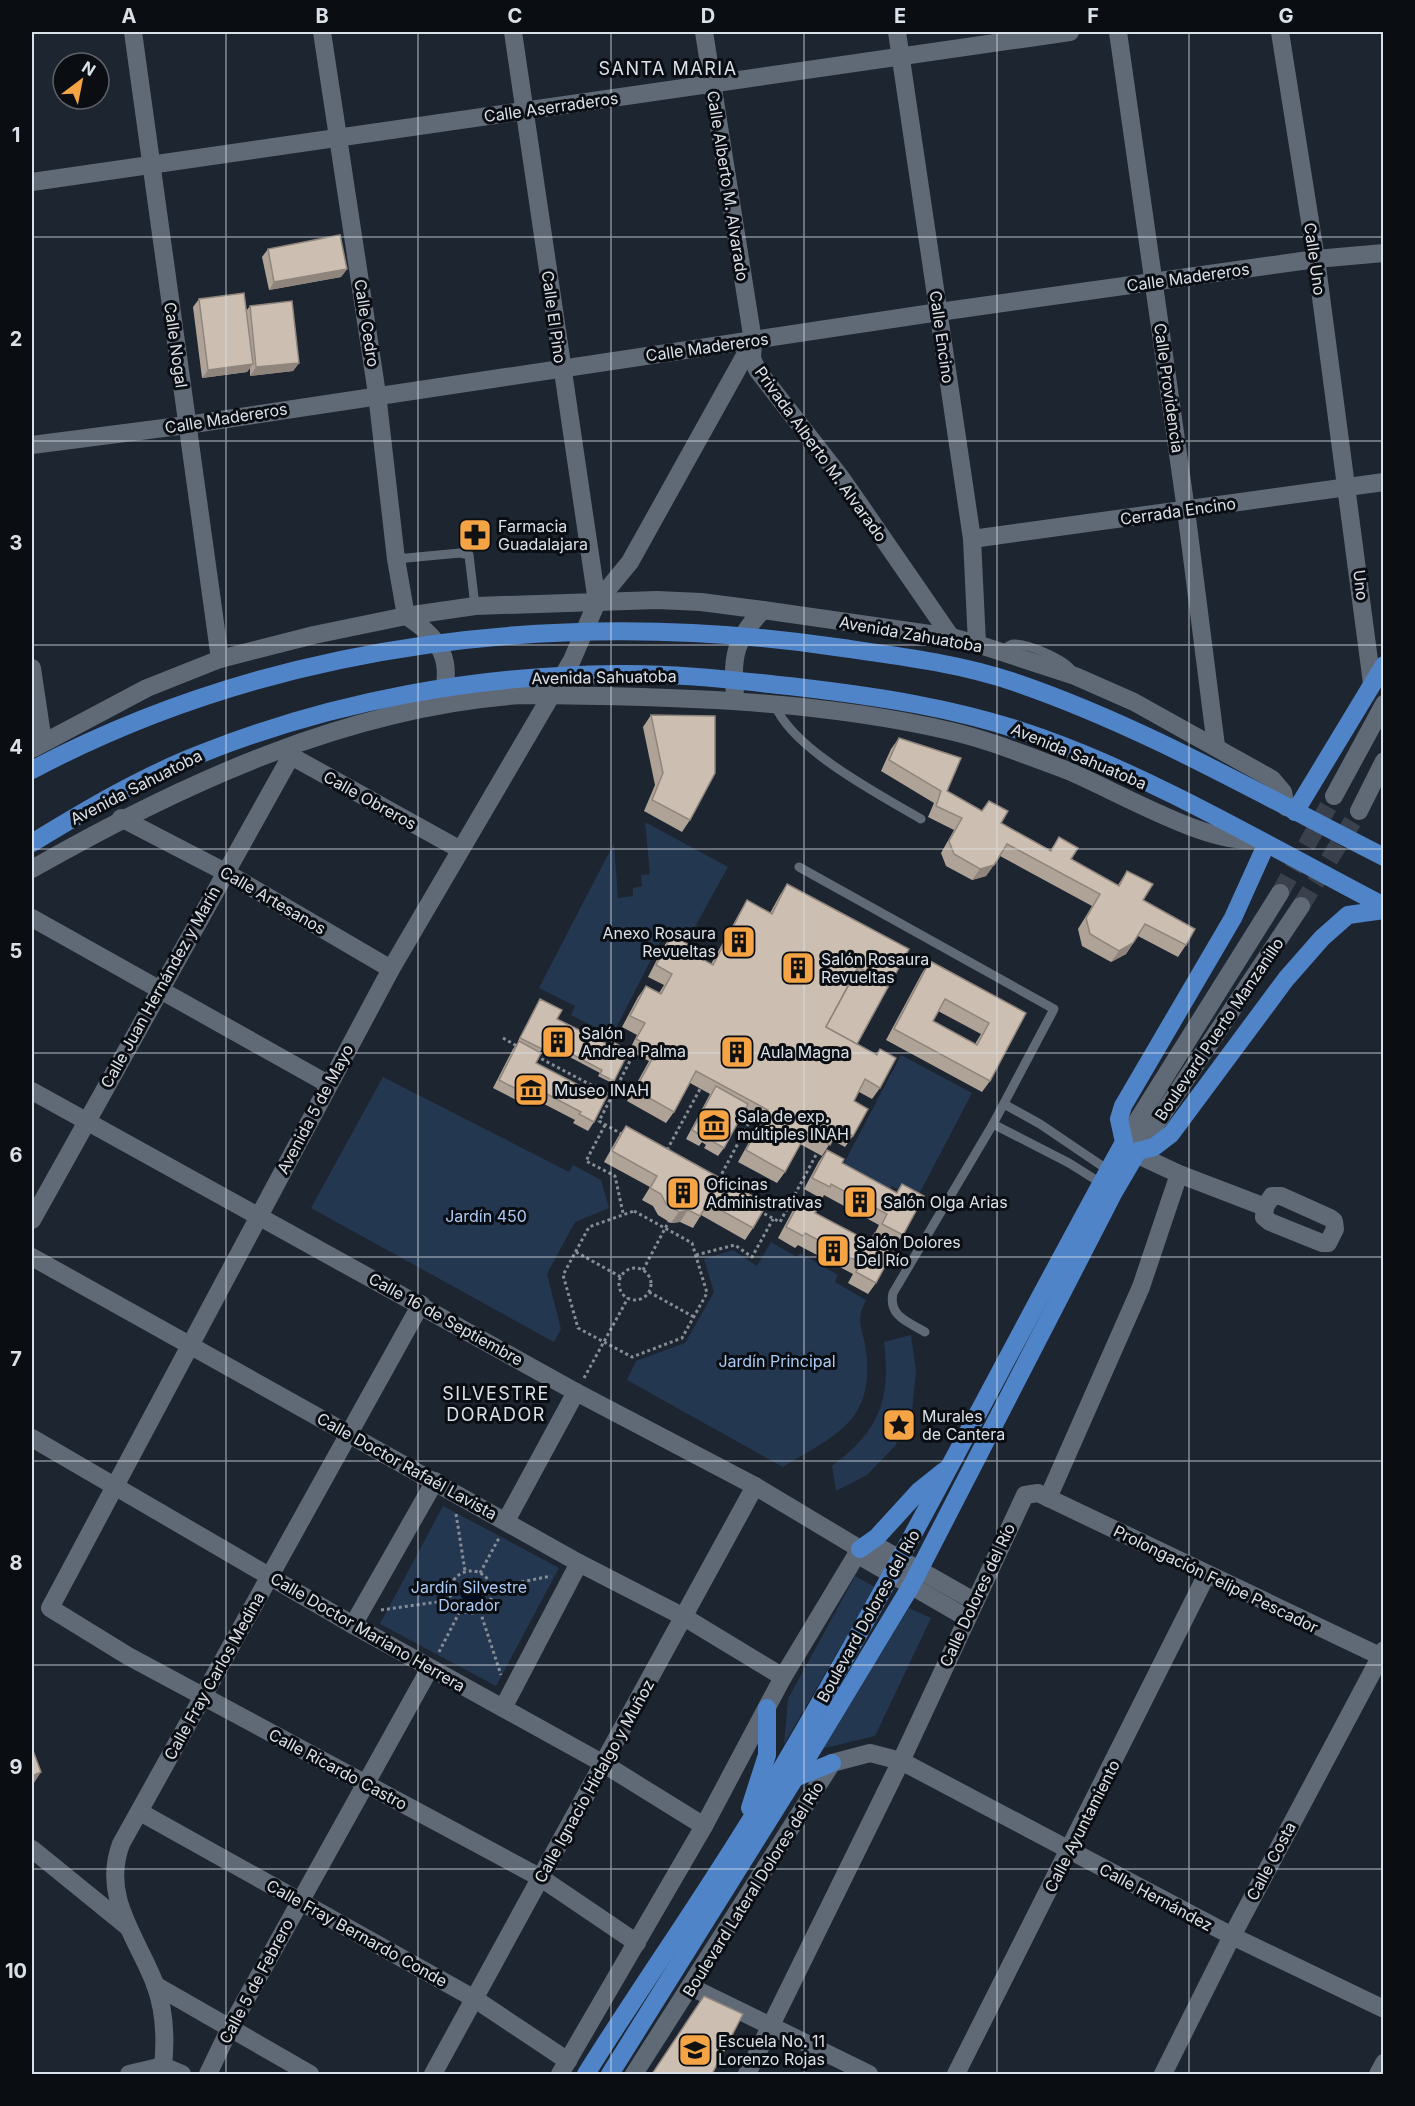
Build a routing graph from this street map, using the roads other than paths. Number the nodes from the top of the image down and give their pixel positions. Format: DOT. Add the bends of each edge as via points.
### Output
graph roads {
  1 [pos="133,32"];
  2 [pos="322,32"];
  3 [pos="513,32"];
  4 [pos="704,32"];
  5 [pos="897,32"];
  6 [pos="1070,32"];
  7 [pos="1118,32"];
  8 [pos="1280,32"];
  9 [pos="900,56"];
  10 [pos="712,84"];
  11 [pos="525,110"];
  12 [pos="339,136"];
  13 [pos="152,167"];
  14 [pos="32,182"];
  15 [pos="1383,253"];
  16 [pos="1316,259"];
  17 [pos="1153,282"];
  18 [pos="939,312"];
  19 [pos="753,340"];
  20 [pos="561,367"];
  21 [pos="377,394"];
  22 [pos="187,425"];
  23 [pos="32,445"];
  24 [pos="1383,482"];
  25 [pos="1348,487"];
  26 [pos="1186,510"];
  27 [pos="972,539"];
  28 [pos="396,559"];
  29 [pos="597,602"];
  30 [pos="475,606"];
  31 [pos="763,610"];
  32 [pos="406,616"];
  33 [pos="951,637"];
  34 [pos="977,644"];
  35 [pos="220,659"];
  36 [pos="1383,665"];
  37 [pos="32,668"];
  38 [pos="1372,683"];
  39 [pos="551,695"];
  40 [pos="735,701"];
  41 [pos="1383,704"];
  42 [pos="775,705"];
  43 [pos="439,706"];
  44 [pos="37,745"];
  45 [pos="1216,746"];
  46 [pos="286,753"];
  47 [pos="1383,761"];
  48 [pos="32,770"];
  49 [pos="1334,796"];
  50 [pos="1291,810"];
  51 [pos="1359,811"];
  52 [pos="121,819"];
  53 [pos="921,819"];
  54 [pos="1261,842"];
  55 [pos="32,843"];
  56 [pos="459,849"];
  57 [pos="1383,857"];
  58 [pos="799,867"];
  59 [pos="32,869"];
  60 [pos="225,872"];
  61 [pos="1280,893"];
  62 [pos="1301,906"];
  63 [pos="1383,908"];
  64 [pos="32,918"];
  65 [pos="390,969"];
  66 [pos="159,992"];
  67 [pos="328,1084"];
  68 [pos="32,1091"];
  69 [pos="1004,1104"];
  70 [pos="86,1120"];
  71 [pos="993,1124"];
  72 [pos="1132,1149"];
  73 [pos="1179,1174"];
  74 [pos="1111,1181"];
  75 [pos="1265,1207"];
  76 [pos="256,1216"];
  77 [pos="32,1220"];
  78 [pos="32,1257"];
  79 [pos="421,1304"];
  80 [pos="925,1332"];
  81 [pos="188,1344"];
  82 [pos="576,1392"];
  83 [pos="348,1433"];
  84 [pos="32,1438"];
  85 [pos="950,1466"];
  86 [pos="435,1481"];
  87 [pos="755,1486"];
  88 [pos="115,1487"];
  89 [pos="1048,1498"];
  90 [pos="506,1521"];
  91 [pos="860,1549"];
  92 [pos="576,1567"];
  93 [pos="896,1567"];
  94 [pos="920,1570"];
  95 [pos="269,1576"];
  96 [pos="1206,1576"];
  97 [pos="911,1586"];
  98 [pos="58,1594"];
  99 [pos="970,1609"];
  100 [pos="684,1617"];
  101 [pos="357,1619"];
  102 [pos="1383,1655"];
  103 [pos="430,1668"];
  104 [pos="783,1677"];
  105 [pos="203,1697"];
  106 [pos="506,1703"];
  107 [pos="767,1708"];
  108 [pos="901,1761"];
  109 [pos="832,1762"];
  110 [pos="604,1764"];
  111 [pos="795,1778"];
  112 [pos="364,1783"];
  113 [pos="140,1812"];
  114 [pos="750,1822"];
  115 [pos="704,1826"];
  116 [pos="32,1849"];
  117 [pos="1069,1851"];
  118 [pos="541,1878"];
  119 [pos="299,1901"];
  120 [pos="128,1927"];
  121 [pos="1232,1936"];
  122 [pos="637,1943"];
  123 [pos="155,1984"];
  124 [pos="691,1987"];
  125 [pos="475,1998"];
  126 [pos="1383,2009"];
  127 [pos="771,2026"];
  128 [pos="230,2028"];
  129 [pos="1383,2064"];
  130 [pos="163,2066"];
  131 [pos="564,2068"];
  132 [pos="129,2074"];
  133 [pos="182,2074"];
  134 [pos="208,2074"];
  135 [pos="310,2074"];
  136 [pos="433,2074"];
  137 [pos="586,2074"];
  138 [pos="610,2074"];
  139 [pos="634,2074"];
  140 [pos="747,2074"];
  141 [pos="868,2074"];
  142 [pos="956,2074"];
  143 [pos="1163,2074"];
  144 [pos="1378,2074"];
  1 -- 13 [label="street, Calle Nogal"];
  2 -- 12 [label="street, Calle Cedro"];
  3 -- 11 [label="street, Calle El Pino"];
  4 -- 10 [label="street, Calle Alberto M. Alvarado"];
  5 -- 9 [label="street, Calle Encino"];
  6 -- 9 [label="street, Calle Aserraderos"];
  7 -- 17 [label="street, Calle Providencia"];
  8 -- 16 [label="street, Calle Uno"];
  9 -- 10 [label="street, Calle Aserraderos"];
  9 -- 18 [label="street, Calle Encino"];
  10 -- 11 [label="street, Calle Aserraderos"];
  10 -- 19 [label="street, Calle Alberto M. Alvarado"];
  11 -- 12 [label="street, Calle Aserraderos"];
  11 -- 20 [label="street, Calle El Pino"];
  12 -- 13 [label="street, Calle Aserraderos"];
  12 -- 21 [label="street, Calle Cedro"];
  13 -- 14 [label="street, Calle Aserraderos"];
  13 -- 22 [label="street, Calle Nogal"];
  15 -- 16 [label="street, Calle Madereros"];
  16 -- 17 [label="street, Calle Madereros"];
  16 -- 25 [label="street, Calle Uno"];
  17 -- 18 [label="street, Calle Madereros"];
  17 -- 26 [label="street, Calle Providencia"];
  18 -- 19 [label="street, Calle Madereros"];
  18 -- 27 [label="street, Calle Encino"];
  19 -- 20 [label="street, Calle Madereros"];
  19 -- 29 [label="street, Privada Alberto M. Alvarado" via="630,562"];
  19 -- 33 [label="street, Privada Alberto M. Alvarado" via="752,359 758,371 842,479"];
  20 -- 21 [label="street, Calle Madereros"];
  20 -- 29 [label="street, Calle El Pino"];
  21 -- 22 [label="street, Calle Madereros"];
  21 -- 28 [label="street, Calle Cedro"];
  22 -- 23 [label="street, Calle Madereros"];
  22 -- 35 [label="street, Calle Nogal"];
  24 -- 25 [label="street, Cerrada Encino"];
  25 -- 26 [label="street, Cerrada Encino"];
  25 -- 38 [label="street, Uno"];
  26 -- 27 [label="street, Cerrada Encino"];
  26 -- 45 [label="street, Calle Providencia"];
  27 -- 34 [label="street, Calle Encino"];
  28 -- 30 [label="lane" via="469,555"];
  28 -- 32 [label="street, Calle Cedro"];
  29 -- 30 [label="street"];
  29 -- 31 [label="street, Avenida Zahuatoba" via="701,602"];
  29 -- 39 [label="street, Avenida 5 de Mayo" via="586,632"];
  30 -- 32 [label="street"];
  31 -- 33 [label="street, Avenida Zahuatoba"];
  31 -- 40 [label="street" via="738,644 733,662"];
  32 -- 35 [label="street"];
  32 -- 43 [label="street" via="431,635 443,655 447,676"];
  33 -- 34 [label="street, Avenida Zahuatoba"];
  34 -- 45 [label="street, Avenida Zahuatoba" via="1075,676"];
  35 -- 44 [label="street" via="147,688"];
  36 -- 38 [label="main road"];
  37 -- 44 [label="street"];
  38 -- 50 [label="main road"];
  39 -- 40 [label="street"];
  39 -- 43 [label="street, Avenida Sahuatoba" via="491,697"];
  39 -- 56 [label="street, Avenida 5 de Mayo"];
  40 -- 42 [label="street"];
  41 -- 49 [label="street"];
  42 -- 53 [label="lane" via="794,735 847,774"];
  42 -- 54 [label="street" via="951,731 1068,771 1215,836"];
  43 -- 46 [label="street, Avenida Sahuatoba" via="339,730"];
  45 -- 50 [label="street, Avenida Zahuatoba" via="1272,779"];
  46 -- 52 [label="street, Avenida Sahuatoba"];
  46 -- 56 [label="street, Calle Obreros"];
  46 -- 60 [label="street, Calle Juan Hernández y Marín"];
  47 -- 51 [label="street"];
  48 -- 50 [label="main road" via="148,715 285,673 410,646 519,636 670,633 802,642 956,667 1013,681 1174,748"];
  50 -- 57 [label="main road"];
  52 -- 59 [label="street, Avenida Sahuatoba"];
  52 -- 60 [label="street, Calle Artesanos"];
  54 -- 55 [label="main road, Avenida Sahuatoba" via="1188,803 1046,739 994,721 871,695 700,676 621,674 553,675 471,683 302,720 202,753 82,812"];
  54 -- 63 [label="main road, Avenida Sahuatoba"];
  54 -- 72 [label="main road" via="1233,918 1123,1106 1119,1119"];
  56 -- 65 [label="street, Avenida 5 de Mayo"];
  58 -- 69 [label="lane" via="1054,1009"];
  60 -- 65 [label="street, Calle Artesanos"];
  60 -- 66 [label="street, Calle Juan Hernández y Marín"];
  61 -- 72 [label="street, Boulevard Puerto Manzanillo"];
  62 -- 72 [label="street, Boulevard Puerto Manzanillo"];
  63 -- 72 [label="main road" via="1339,921 1286,980 1171,1134 1154,1147"];
  64 -- 66 [label="street"];
  65 -- 67 [label="street, Avenida 5 de Mayo"];
  66 -- 67 [label="street"];
  66 -- 70 [label="street, Calle Juan Hernández y Marín"];
  67 -- 76 [label="street, Avenida 5 de Mayo"];
  68 -- 70 [label="street, Calle 16 de Septiembre"];
  69 -- 71 [label="lane"];
  69 -- 74 [label="lane" via="1040,1124"];
  70 -- 76 [label="street, Calle 16 de Septiembre"];
  70 -- 77 [label="street, Calle Juan Hernández y Marín"];
  71 -- 74 [label="lane"];
  71 -- 80 [label="lane" via="893,1293 891,1302 898,1317"];
  72 -- 73 [label="street"];
  72 -- 74 [label="main road, Boulevard Dolores del Río"];
  73 -- 75 [label="street"];
  73 -- 89 [label="street" via="1141,1287"];
  74 -- 85 [label="main road, Boulevard Dolores del Río"];
  74 -- 94 [label="main road, Boulevard Dolores del Río"];
  76 -- 79 [label="street, Calle 16 de Septiembre"];
  76 -- 81 [label="street, Avenida 5 de Mayo"];
  78 -- 81 [label="street, Calle Doctor Rafaél Lavista"];
  79 -- 82 [label="street, Calle 16 de Septiembre"];
  79 -- 83 [label="street, Calle Fray Carlos Medina"];
  81 -- 83 [label="street, Calle Doctor Rafaél Lavista"];
  81 -- 88 [label="street, Avenida 5 de Mayo"];
  82 -- 87 [label="street, Calle 16 de Septiembre"];
  82 -- 90 [label="street"];
  83 -- 86 [label="street, Calle Doctor Rafaél Lavista"];
  83 -- 95 [label="street, Calle Fray Carlos Medina"];
  84 -- 88 [label="street, Calle Doctor Mariano Herrera"];
  85 -- 91 [label="main road" via="919,1491 878,1537"];
  85 -- 93 [label="main road, Boulevard Dolores del Río"];
  86 -- 90 [label="street, Calle Doctor Rafaél Lavista"];
  86 -- 101 [label="street"];
  87 -- 91 [label="street, Calle 16 de Septiembre"];
  87 -- 100 [label="street, Calle Ignacio Hidalgo y Muñoz"];
  88 -- 95 [label="street, Calle Doctor Mariano Herrera"];
  88 -- 98 [label="street, Avenida 5 de Mayo"];
  89 -- 96 [label="street, Prolongación Felipe Pescador"];
  89 -- 99 [label="street, Calle Dolores del Río" via="1031,1493 1022,1499"];
  90 -- 92 [label="street, Calle Doctor Rafaél Lavista"];
  91 -- 93 [label="street, Calle 16 de Septiembre" via="877,1546"];
  91 -- 104 [label="street"];
  92 -- 100 [label="street, Calle Doctor Rafaél Lavista"];
  92 -- 106 [label="street"];
  93 -- 94 [label="street, Calle 16 de Septiembre"];
  93 -- 97 [label="street, Calle 16 de Septiembre"];
  93 -- 114 [label="main road, Boulevard Dolores del Río"];
  94 -- 97 [label="main road, Boulevard Dolores del Río"];
  94 -- 99 [label="street, Calle 16 de Septiembre"];
  95 -- 101 [label="street, Calle Doctor Mariano Herrera"];
  95 -- 105 [label="street, Calle Fray Carlos Medina"];
  96 -- 102 [label="street, Prolongación Felipe Pescador"];
  96 -- 117 [label="street, Calle Ayuntamiento"];
  97 -- 99 [label="street, Calle 16 de Septiembre"];
  97 -- 111 [label="main road, Boulevard Dolores del Río"];
  98 -- 105 [label="street, Calle Ricardo Castro" via="50,1608"];
  99 -- 108 [label="street, Calle Dolores del Río"];
  100 -- 104 [label="street, Calle Doctor Rafaél Lavista"];
  100 -- 110 [label="street, Calle Ignacio Hidalgo y Muñoz"];
  101 -- 103 [label="street, Calle Doctor Mariano Herrera"];
  102 -- 121 [label="street, Calle Costa"];
  103 -- 106 [label="street, Calle Doctor Mariano Herrera"];
  103 -- 112 [label="street, Calle 5 de Febrero"];
  104 -- 107 [label="street"];
  105 -- 112 [label="street, Calle Ricardo Castro"];
  105 -- 113 [label="street, Calle Fray Carlos Medina"];
  106 -- 110 [label="street, Calle Doctor Mariano Herrera"];
  107 -- 114 [label="main road" via="767,1755 752,1798"];
  107 -- 115 [label="street"];
  108 -- 109 [label="street, Boulevard Lateral Dolores del Río" via="870,1754"];
  108 -- 117 [label="street, Calle Hernández"];
  108 -- 127 [label="street, Calle Dolores del Río"];
  109 -- 111 [label="main road"];
  109 -- 124 [label="street, Boulevard Lateral Dolores del Río"];
  110 -- 115 [label="street, Calle Doctor Mariano Herrera"];
  110 -- 118 [label="street, Calle Ignacio Hidalgo y Muñoz"];
  111 -- 138 [label="main road, Boulevard Dolores del Río"];
  112 -- 118 [label="street, Calle Ricardo Castro"];
  112 -- 119 [label="street, Calle 5 de Febrero"];
  113 -- 119 [label="street, Calle Fray Bernardo Conde"];
  113 -- 120 [label="street, Calle Fray Carlos Medina" via="114,1863 114,1881"];
  114 -- 137 [label="main road, Boulevard Dolores del Río"];
  115 -- 122 [label="street"];
  116 -- 120 [label="street"];
  117 -- 121 [label="street, Calle Hernández"];
  117 -- 142 [label="street, Calle Ayuntamiento"];
  118 -- 122 [label="street, Calle Ricardo Castro"];
  118 -- 125 [label="street, Calle Ignacio Hidalgo y Muñoz"];
  119 -- 125 [label="street, Calle Fray Bernardo Conde"];
  119 -- 128 [label="street, Calle 5 de Febrero"];
  120 -- 123 [label="street, Calle Fray Carlos Medina"];
  121 -- 126 [label="street, Calle Hernández"];
  121 -- 143 [label="street, Calle Costa"];
  122 -- 131 [label="street"];
  123 -- 128 [label="street"];
  123 -- 130 [label="street, Calle Fray Carlos Medina" via="165,2026"];
  124 -- 127 [label="street"];
  124 -- 139 [label="street, Boulevard Lateral Dolores del Río"];
  125 -- 131 [label="street, Calle Fray Bernardo Conde"];
  125 -- 136 [label="street, Calle Ignacio Hidalgo y Muñoz"];
  127 -- 140 [label="street, Calle Dolores del Río"];
  127 -- 141 [label="street"];
  128 -- 134 [label="street, Calle 5 de Febrero"];
  128 -- 135 [label="street"];
  129 -- 144 [label="street"];
  130 -- 132 [label="street"];
  130 -- 133 [label="street"];
}
